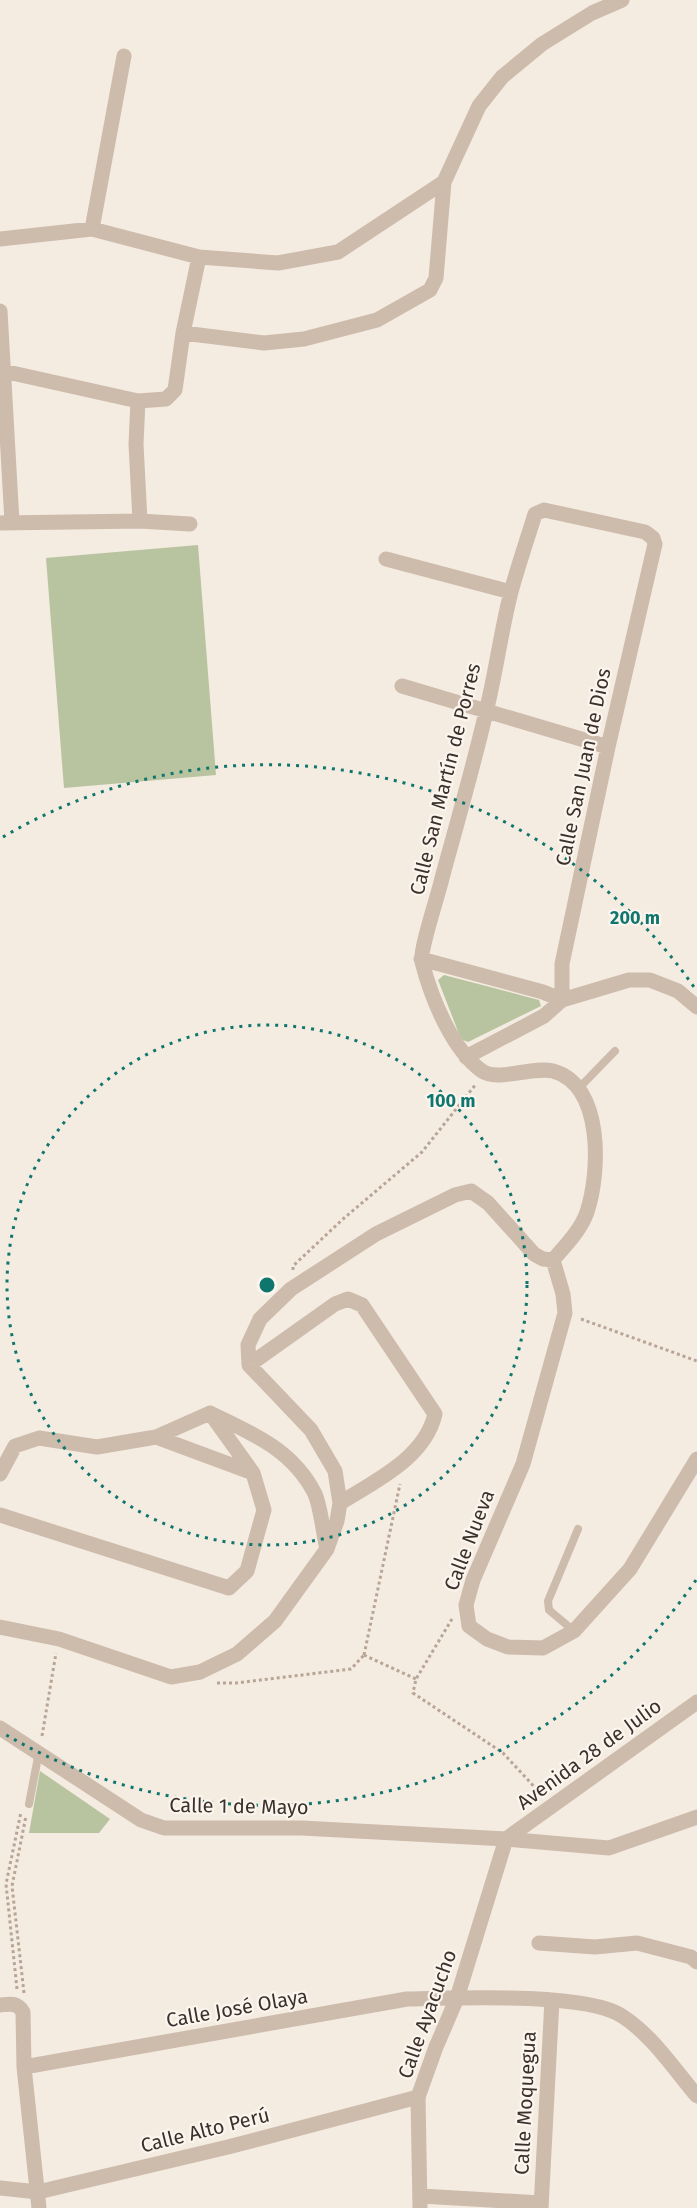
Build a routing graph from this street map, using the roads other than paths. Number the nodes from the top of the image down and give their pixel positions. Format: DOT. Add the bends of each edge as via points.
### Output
graph roads {
  1 [pos="622,0"];
  2 [pos="124,56"];
  3 [pos="444,182"];
  4 [pos="92,229"];
  5 [pos="0,239"];
  6 [pos="199,257"];
  7 [pos="0,311"];
  8 [pos="183,333"];
  9 [pos="3,371"];
  10 [pos="138,401"];
  11 [pos="140,521"];
  12 [pos="6,522"];
  13 [pos="190,524"];
  14 [pos="655,544"];
  15 [pos="386,559"];
  16 [pos="511,592"];
  17 [pos="402,687"];
  18 [pos="487,711"];
  19 [pos="608,747"];
  20 [pos="421,959"];
  21 [pos="562,1000"];
  22 [pos="697,1007"];
  23 [pos="615,1051"];
  24 [pos="466,1057"];
  25 [pos="579,1088"];
  26 [pos="553,1260"];
  27 [pos="249,1365"];
  28 [pos="210,1413"];
  29 [pos="156,1437"];
  30 [pos="697,1459"];
  31 [pos="253,1473"];
  32 [pos="0,1474"];
  33 [pos="340,1503"];
  34 [pos="0,1515"];
  35 [pos="578,1529"];
  36 [pos="327,1549"];
  37 [pos="0,1627"];
  38 [pos="574,1631"];
  39 [pos="697,1702"];
  40 [pos="0,1728"];
  41 [pos="39,1752"];
  42 [pos="29,1804"];
  43 [pos="697,1817"];
  44 [pos="506,1839"];
  45 [pos="539,1943"];
  46 [pos="697,1962"];
  47 [pos="457,1998"];
  48 [pos="552,2001"];
  49 [pos="0,2005"];
  50 [pos="24,2067"];
  51 [pos="697,2096"];
  52 [pos="418,2097"];
  53 [pos="0,2188"];
  54 [pos="38,2192"];
  55 [pos="421,2202"];
  56 [pos="541,2206"];
  57 [pos="39,2208"];
  1 -- 3 [label="street" via="592,13 542,44 502,77 479,106"];
  2 -- 4 [label="street"];
  3 -- 6 [label="street" via="338,252 278,263"];
  3 -- 8 [label="street" via="436,278 430,290 414,300 377,320 304,339 264,343"];
  4 -- 5 [label="street"];
  4 -- 6 [label="street"];
  6 -- 8 [label="street"];
  7 -- 9 [label="street"];
  8 -- 10 [label="street" via="175,390 166,399"];
  9 -- 10 [label="street"];
  9 -- 12 [label="street"];
  10 -- 11 [label="street"];
  11 -- 12 [label="street"];
  11 -- 13 [label="street"];
  14 -- 16 [label="street, Calle San Martín de Porres" via="645,532 544,510 535,514"];
  14 -- 19 [label="street, Calle San Juan de Dios"];
  15 -- 16 [label="street"];
  16 -- 18 [label="street, Calle San Martín de Porres"];
  17 -- 18 [label="street"];
  18 -- 19 [label="street"];
  18 -- 20 [label="street, Calle San Martín de Porres"];
  19 -- 21 [label="street, Calle San Juan de Dios" via="562,964"];
  20 -- 21 [label="street"];
  20 -- 24 [label="street" via="444,1021"];
  21 -- 22 [label="street" via="629,980 650,980 678,991"];
  21 -- 24 [label="street" via="544,1016"];
  23 -- 25 [label="lane"];
  24 -- 25 [label="street" via="484,1073 554,1071"];
  25 -- 26 [label="street" via="591,1111 595,1137 593,1178 587,1213"];
  26 -- 27 [label="street" via="534,1254 488,1203 471,1191 455,1195 376,1234 291,1289 260,1318 248,1345"];
  26 -- 38 [label="street, Calle Nueva" via="565,1313 523,1464 466,1605 469,1626 508,1647 543,1648"];
  27 -- 33 [label="street" via="311,1430 335,1471"];
  27 -- 33 [label="street" via="335,1304 348,1299 362,1305 435,1414 432,1429 406,1459"];
  28 -- 29 [label="street"];
  28 -- 31 [label="street"];
  28 -- 36 [label="street" via="259,1437 288,1457 315,1495"];
  29 -- 31 [label="street"];
  29 -- 32 [label="street" via="97,1447 39,1438 15,1446"];
  30 -- 38 [label="street, Calle Nueva" via="630,1569"];
  31 -- 34 [label="street" via="264,1510 247,1571 229,1588"];
  33 -- 36 [label="street"];
  35 -- 38 [label="lane" via="548,1601 549,1610"];
  36 -- 37 [label="street" via="275,1621 237,1654 200,1672 171,1677 58,1639"];
  39 -- 44 [label="street, Avenida 28 de Julio"];
  40 -- 41 [label="street, Calle 1 de Mayo"];
  41 -- 42 [label="lane"];
  41 -- 44 [label="street, Calle 1 de Mayo" via="141,1820 164,1828 302,1827"];
  43 -- 44 [label="street, Calle 1 de Mayo" via="609,1848"];
  44 -- 47 [label="street, Calle Ayacucho"];
  45 -- 46 [label="street" via="595,1947 637,1943"];
  47 -- 48 [label="street"];
  47 -- 50 [label="street, Calle José Olaya" via="407,1999"];
  47 -- 52 [label="street, Calle Ayacucho"];
  48 -- 51 [label="street" via="620,2014 642,2032"];
  48 -- 56 [label="street, Calle Moquegua"];
  49 -- 50 [label="street" via="12,2003 23,2012"];
  50 -- 54 [label="street"];
  52 -- 54 [label="street, Calle Alto Perú"];
  52 -- 55 [label="street, Calle Ayacucho"];
  53 -- 54 [label="street, Calle Alto Perú"];
  54 -- 57 [label="street"];
  55 -- 56 [label="street"];
}
